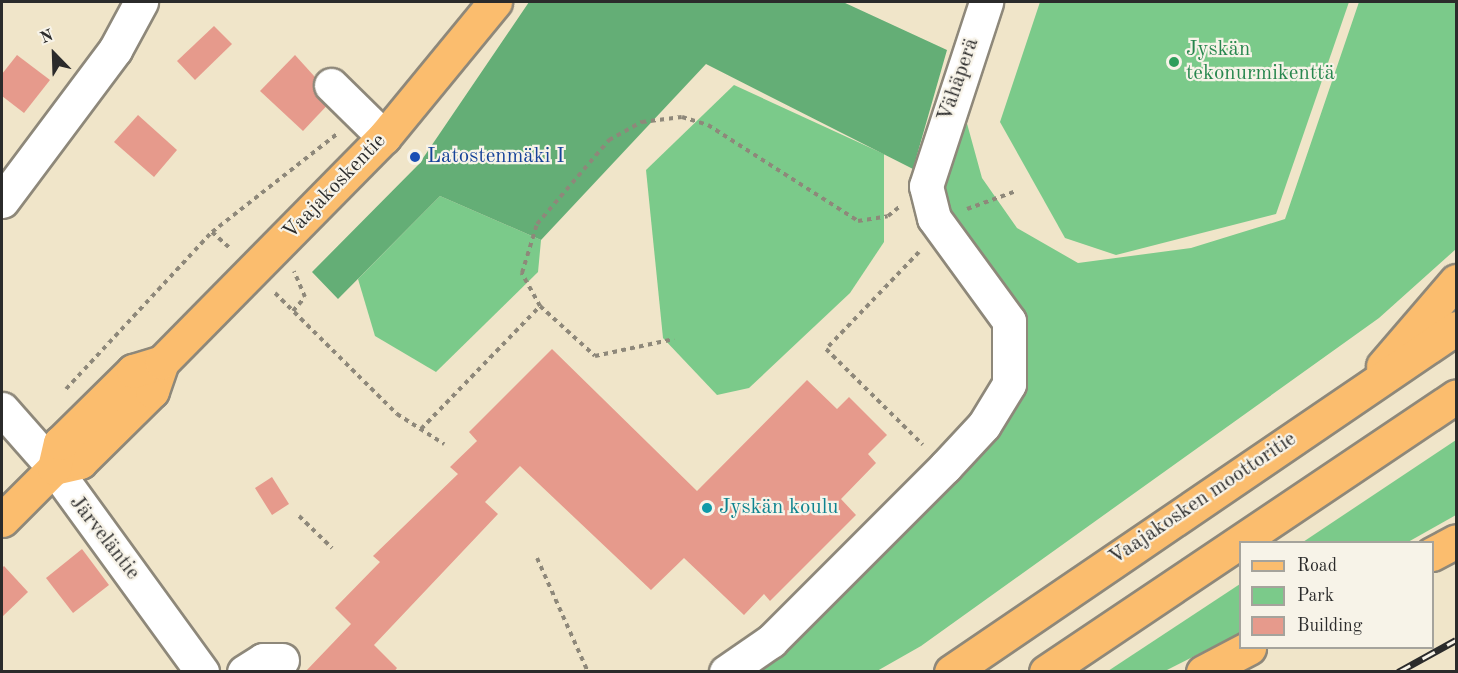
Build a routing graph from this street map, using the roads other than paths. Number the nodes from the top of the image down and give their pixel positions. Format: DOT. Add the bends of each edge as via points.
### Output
graph roads {
  1 [pos="141,2"];
  2 [pos="495,2"];
  3 [pos="986,2"];
  4 [pos="331,85"];
  5 [pos="375,128"];
  6 [pos="2,201"];
  7 [pos="1456,281"];
  8 [pos="1456,328"];
  9 [pos="1363,390"];
  10 [pos="1456,397"];
  11 [pos="2,409"];
  12 [pos="54,468"];
  13 [pos="2,520"];
  14 [pos="1241,541"];
  15 [pos="1456,541"];
  16 [pos="1239,543"];
  17 [pos="1434,553"];
  18 [pos="1248,649"];
  19 [pos="282,660"];
  20 [pos="201,672"];
  21 [pos="244,672"];
  22 [pos="726,672"];
  23 [pos="951,672"];
  24 [pos="1046,672"];
  25 [pos="1203,672"];
  1 -- 6 [label="street" via="115,50"];
  2 -- 5 [label="main road, Vaajakoskentie"];
  3 -- 22 [label="street, Vähäperä" via="929,172 942,229 1009,321 1013,352 1009,384 945,467 771,640"];
  4 -- 5 [label="street"];
  5 -- 12 [label="main road, Vaajakoskentie" via="162,362 133,371 60,443"];
  7 -- 9 [label="main road"];
  8 -- 9 [label="main road, Vaajakosken moottoritie"];
  9 -- 23 [label="main road, Vaajakosken moottoritie"];
  10 -- 14 [label="main road"];
  11 -- 12 [label="street, Järveläntie"];
  12 -- 13 [label="main road, Vaajakoskentie"];
  12 -- 20 [label="street, Järveläntie"];
  15 -- 17 [label="main road"];
  16 -- 24 [label="main road"];
  18 -- 25 [label="main road"];
  19 -- 21 [label="street" via="263,660"];
}
